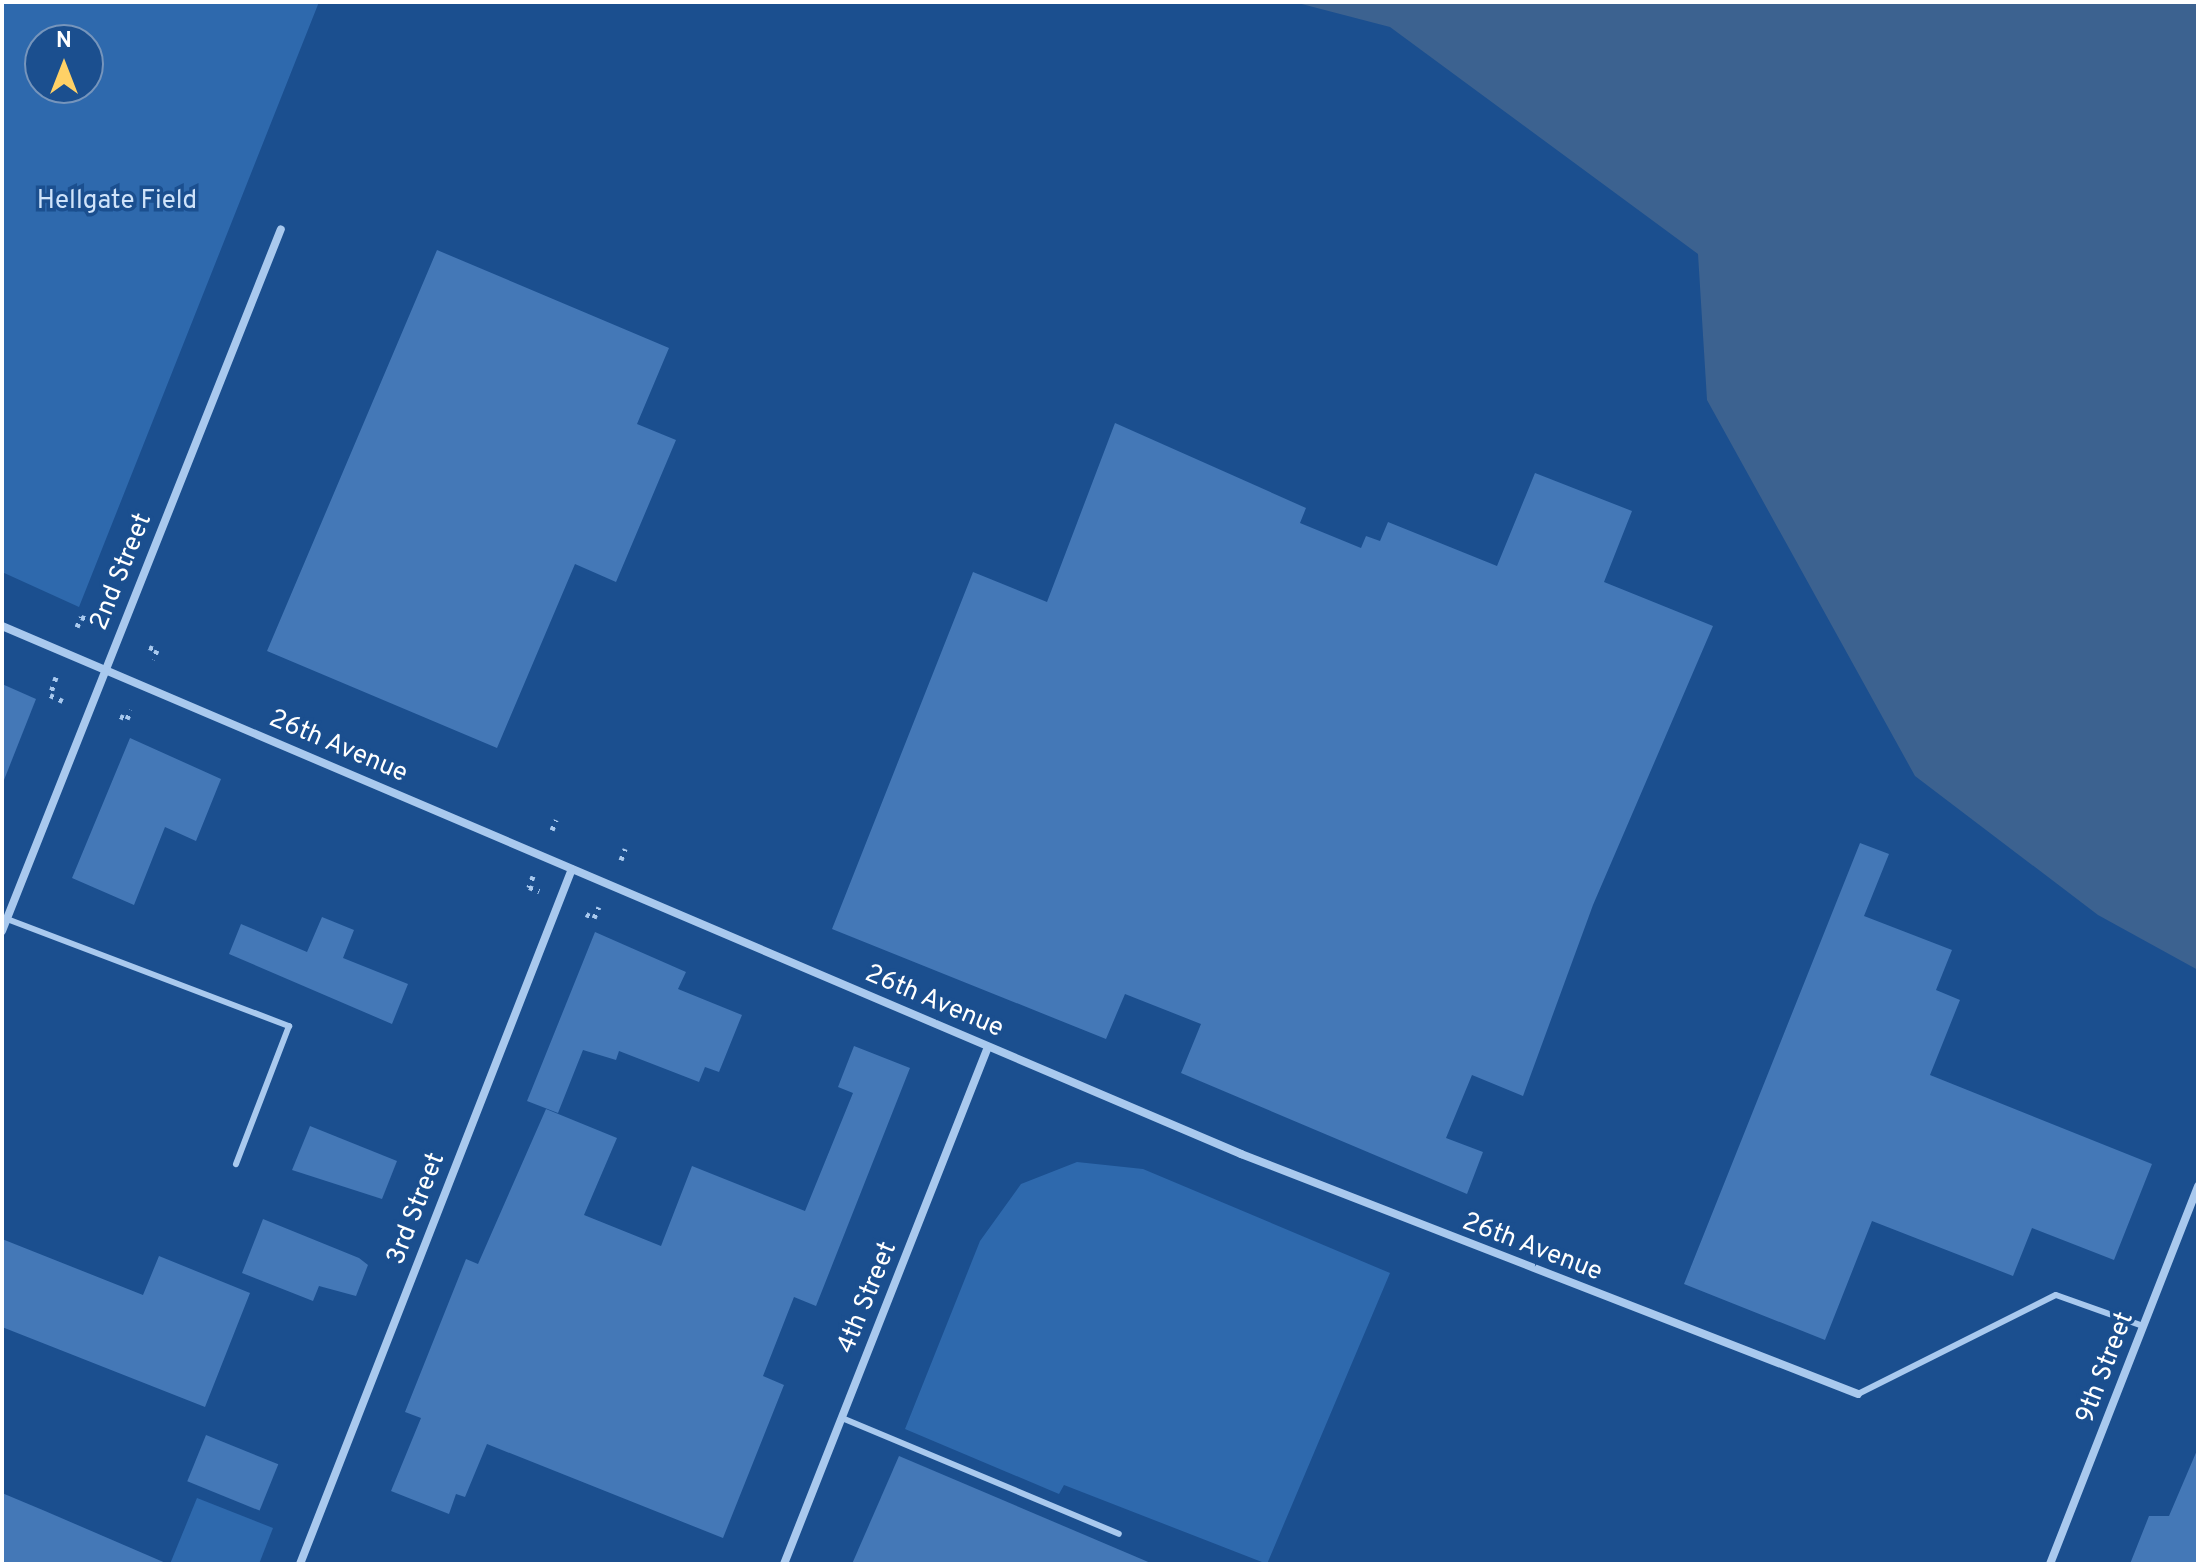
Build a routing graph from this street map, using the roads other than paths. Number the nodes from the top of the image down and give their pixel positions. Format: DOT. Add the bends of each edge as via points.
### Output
graph roads {
  1 [pos="281,229"];
  2 [pos="2,626"];
  3 [pos="105,670"];
  4 [pos="572,869"];
  5 [pos="7,919"];
  6 [pos="2,931"];
  7 [pos="988,1047"];
  8 [pos="236,1164"];
  9 [pos="2198,1186"];
  10 [pos="2143,1326"];
  11 [pos="1858,1394"];
  12 [pos="842,1418"];
  13 [pos="1119,1534"];
  14 [pos="300,1564"];
  15 [pos="784,1564"];
  16 [pos="2050,1564"];
  1 -- 3 [label="street, 2nd Street"];
  2 -- 3 [label="street, 26th Avenue"];
  3 -- 4 [label="street, 26th Avenue"];
  3 -- 5 [label="street, 2nd Street"];
  4 -- 7 [label="street, 26th Avenue"];
  4 -- 14 [label="street, 3rd Street"];
  5 -- 6 [label="street, 2nd Street"];
  5 -- 8 [label="lane" via="289,1026"];
  7 -- 11 [label="street, 26th Avenue" via="1432,1232"];
  7 -- 12 [label="street, 4th Street"];
  9 -- 10 [label="street, 9th Street"];
  10 -- 11 [label="lane" via="2056,1295"];
  10 -- 16 [label="street, 9th Street"];
  12 -- 13 [label="lane"];
  12 -- 15 [label="street, 4th Street"];
}
